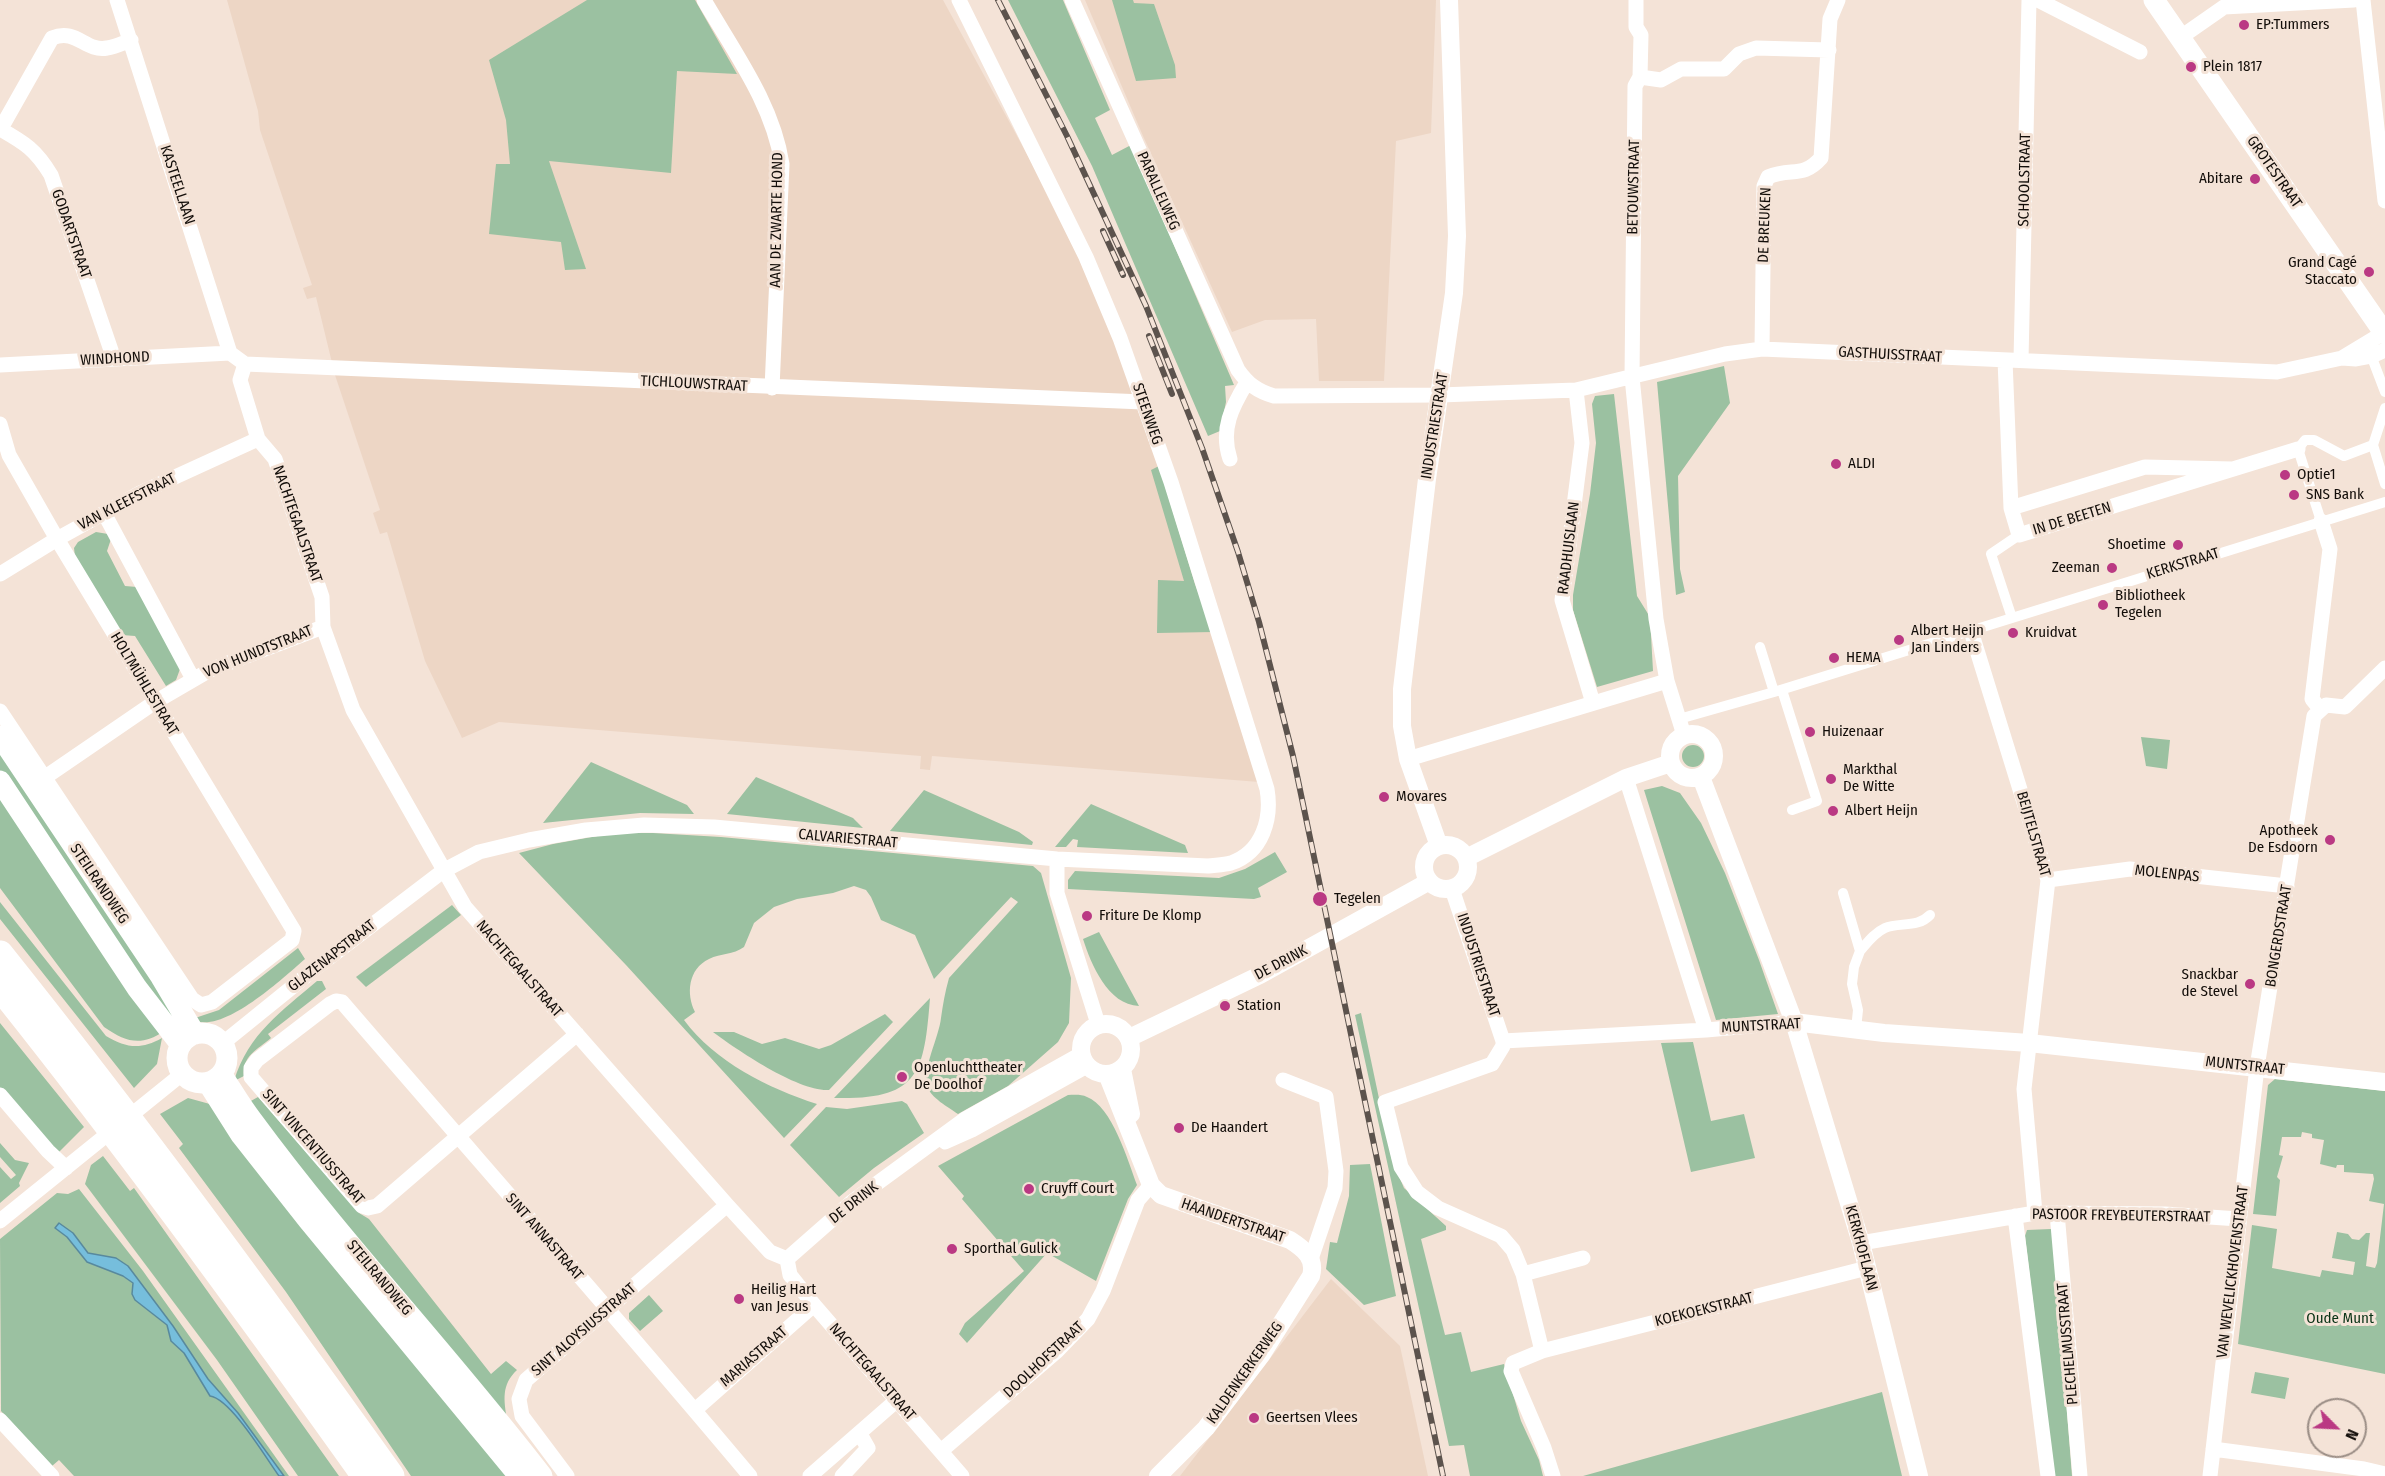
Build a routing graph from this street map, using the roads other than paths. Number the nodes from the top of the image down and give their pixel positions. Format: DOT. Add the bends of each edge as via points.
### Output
graph roads {
  1 [pos="117,0"];
  2 [pos="704,0"];
  3 [pos="959,0"];
  4 [pos="1071,0"];
  5 [pos="1449,0"];
  6 [pos="1636,0"];
  7 [pos="1838,0"];
  8 [pos="2029,0"];
  9 [pos="2038,0"];
  10 [pos="2154,0"];
  11 [pos="2354,0"];
  12 [pos="2363,0"];
  13 [pos="2181,38"];
  14 [pos="130,40"];
  15 [pos="1829,50"];
  16 [pos="2140,52"];
  17 [pos="1640,77"];
  18 [pos="0,130"];
  19 [pos="2385,201"];
  20 [pos="2380,338"];
  21 [pos="1762,349"];
  22 [pos="230,353"];
  23 [pos="114,358"];
  24 [pos="2005,360"];
  25 [pos="2021,360"];
  26 [pos="245,364"];
  27 [pos="0,365"];
  28 [pos="1632,377"];
  29 [pos="1247,382"];
  30 [pos="771,388"];
  31 [pos="1576,390"];
  32 [pos="2385,391"];
  33 [pos="1440,394"];
  34 [pos="1143,402"];
  35 [pos="2385,408"];
  36 [pos="0,424"];
  37 [pos="258,438"];
  38 [pos="2373,445"];
  39 [pos="2298,449"];
  40 [pos="1230,459"];
  41 [pos="2232,469"];
  42 [pos="2385,484"];
  43 [pos="2385,502"];
  44 [pos="2011,508"];
  45 [pos="104,513"];
  46 [pos="2321,521"];
  47 [pos="2019,535"];
  48 [pos="57,539"];
  49 [pos="0,574"];
  50 [pos="2012,618"];
  51 [pos="323,627"];
  52 [pos="1971,631"];
  53 [pos="1760,646"];
  54 [pos="2385,668"];
  55 [pos="193,679"];
  56 [pos="1667,681"];
  57 [pos="1778,691"];
  58 [pos="155,702"];
  59 [pos="1593,703"];
  60 [pos="2320,709"];
  61 [pos="0,711"];
  62 [pos="1682,727"];
  63 [pos="0,736"];
  64 [pos="1408,759"];
  65 [pos="1671,763"];
  66 [pos="1701,777"];
  67 [pos="44,778"];
  68 [pos="1626,778"];
  69 [pos="0,781"];
  70 [pos="1792,810"];
  71 [pos="1254,846"];
  72 [pos="1439,846"];
  73 [pos="1466,858"];
  74 [pos="1057,859"];
  75 [pos="443,871"];
  76 [pos="2048,880"];
  77 [pos="1428,882"];
  78 [pos="2287,886"];
  79 [pos="1452,889"];
  80 [pos="1843,893"];
  81 [pos="1930,915"];
  82 [pos="1860,951"];
  83 [pos="0,954"];
  84 [pos="0,987"];
  85 [pos="336,1000"];
  86 [pos="1794,1022"];
  87 [pos="1098,1024"];
  88 [pos="1856,1029"];
  89 [pos="1706,1030"];
  90 [pos="577,1034"];
  91 [pos="1129,1038"];
  92 [pos="188,1039"];
  93 [pos="1503,1041"];
  94 [pos="223,1043"];
  95 [pos="2029,1043"];
  96 [pos="1084,1060"];
  97 [pos="2257,1067"];
  98 [pos="1114,1071"];
  99 [pos="182,1074"];
  100 [pos="215,1079"];
  101 [pos="1283,1080"];
  102 [pos="2385,1082"];
  103 [pos="0,1095"];
  104 [pos="458,1137"];
  105 [pos="66,1168"];
  106 [pos="1151,1185"];
  107 [pos="727,1205"];
  108 [pos="2035,1213"];
  109 [pos="2057,1213"];
  110 [pos="2015,1216"];
  111 [pos="2239,1219"];
  112 [pos="0,1221"];
  113 [pos="1861,1243"];
  114 [pos="787,1258"];
  115 [pos="1583,1258"];
  116 [pos="1311,1259"];
  117 [pos="1867,1268"];
  118 [pos="1523,1274"];
  119 [pos="814,1305"];
  120 [pos="607,1310"];
  121 [pos="1542,1351"];
  122 [pos="897,1400"];
  123 [pos="694,1410"];
  124 [pos="0,1420"];
  125 [pos="860,1434"];
  126 [pos="2213,1449"];
  127 [pos="941,1451"];
  128 [pos="2385,1474"];
  129 [pos="52,1476"];
  130 [pos="365,1476"];
  131 [pos="391,1476"];
  132 [pos="519,1476"];
  133 [pos="542,1476"];
  134 [pos="567,1476"];
  135 [pos="750,1476"];
  136 [pos="810,1476"];
  137 [pos="842,1476"];
  138 [pos="962,1476"];
  139 [pos="1158,1476"];
  140 [pos="1553,1476"];
  141 [pos="1919,1476"];
  142 [pos="2048,1476"];
  143 [pos="2080,1476"];
  144 [pos="2210,1476"];
  1 -- 14 [label="street, KASTEELLAAN"];
  2 -- 30 [label="street, AAN DE ZWARTE HOND" via="769,115 778,139 782,164"];
  3 -- 34 [label="street, STEENWEG" via="1086,257"];
  4 -- 29 [label="street, PARALLELWEG" via="1238,370"];
  5 -- 33 [label="street, INDUSTRIESTRAAT" via="1457,236 1454,293"];
  6 -- 17 [label="street, BETOUWSTRAAT" via="1636,27 1641,35"];
  7 -- 15 [label="street, DE BREUKEN" via="1830,19"];
  8 -- 25 [label="street, SCHOOLSTRAAT"];
  9 -- 16 [label="street"];
  10 -- 13 [label="main road, GROTESTRAAT"];
  11 -- 13 [label="street" via="2224,7"];
  12 -- 19 [label="street"];
  13 -- 20 [label="main road, GROTESTRAAT" via="2367,306"];
  14 -- 18 [label="street" via="107,49 72,36 52,38"];
  14 -- 22 [label="street, KASTEELLAAN"];
  15 -- 17 [label="street" via="1756,48 1739,54 1724,69 1681,69 1661,80"];
  15 -- 21 [label="street, DE BREUKEN" via="1821,158 1812,168 1801,172 1780,172 1768,177 1764,186"];
  17 -- 28 [label="street, BETOUWSTRAAT" via="1635,86"];
  18 -- 23 [label="street, GODARTSTRAAT" via="26,143 40,156 51,175"];
  20 -- 25 [label="street, GASTHUISSTRAAT" via="2356,359 2342,358 2277,372"];
  20 -- 32 [label="street"];
  21 -- 24 [label="street, GASTHUISSTRAAT"];
  21 -- 28 [label="street, GASTHUISSTRAAT"];
  22 -- 23 [label="street, WINDHOND"];
  22 -- 26 [label="street"];
  23 -- 27 [label="street, WINDHOND"];
  24 -- 25 [label="street, GASTHUISSTRAAT"];
  24 -- 44 [label="street"];
  26 -- 30 [label="street, TICHLOUWSTRAAT"];
  26 -- 37 [label="street, NACHTEGAALSTRAAT" via="240,380"];
  28 -- 31 [label="street, GASTHUISSTRAAT"];
  28 -- 56 [label="street" via="1656,619"];
  29 -- 33 [label="street" via="1274,396"];
  29 -- 40 [label="street" via="1226,425"];
  30 -- 34 [label="street, TICHLOUWSTRAAT"];
  31 -- 33 [label="street, GASTHUISSTRAAT"];
  31 -- 59 [label="street, RAADHUISLAAN" via="1582,443 1562,600"];
  33 -- 64 [label="street, INDUSTRIESTRAAT" via="1402,689 1402,726"];
  34 -- 71 [label="street, STEENWEG" via="1268,789 1268,820"];
  35 -- 38 [label="street"];
  36 -- 48 [label="street, HOLTMÜHLESTRAAT" via="9,455"];
  37 -- 45 [label="street, VAN KLEEFSTRAAT"];
  37 -- 51 [label="street, NACHTEGAALSTRAAT" via="275,459 322,597"];
  38 -- 39 [label="street" via="2344,456 2314,440 2305,440"];
  38 -- 42 [label="street"];
  39 -- 41 [label="street, IN DE BEETEN"];
  39 -- 46 [label="street"];
  41 -- 44 [label="street, IN DE BEETEN" via="2145,467"];
  41 -- 47 [label="street, IN DE BEETEN"];
  43 -- 46 [label="street, KERKSTRAAT"];
  44 -- 47 [label="street, IN DE BEETEN"];
  45 -- 48 [label="street, VAN KLEEFSTRAAT"];
  45 -- 55 [label="street"];
  46 -- 50 [label="street, KERKSTRAAT"];
  46 -- 60 [label="street" via="2330,549 2312,699"];
  47 -- 50 [label="street" via="1991,554"];
  48 -- 49 [label="street, VAN KLEEFSTRAAT"];
  48 -- 58 [label="street, HOLTMÜHLESTRAAT"];
  50 -- 52 [label="street, KERKSTRAAT"];
  51 -- 55 [label="street, VON HUNDTSTRAAT"];
  51 -- 75 [label="street, NACHTEGAALSTRAAT" via="353,710"];
  52 -- 57 [label="street, KERKSTRAAT"];
  52 -- 76 [label="street, BEIJTELSTRAAT"];
  53 -- 57 [label="street"];
  54 -- 60 [label="street" via="2345,708 2326,705"];
  55 -- 58 [label="street, VON HUNDTSTRAAT"];
  56 -- 59 [label="street"];
  56 -- 62 [label="street"];
  57 -- 62 [label="street, KERKSTRAAT"];
  57 -- 70 [label="street" via="1817,801"];
  58 -- 67 [label="street, VON HUNDTSTRAAT"];
  58 -- 67 [label="street, HOLTMÜHLESTRAAT" via="294,932 292,940 212,1002 201,1005 192,999"];
  59 -- 64 [label="street"];
  60 -- 78 [label="street, BONGERDSTRAAT" via="2314,716"];
  61 -- 67 [label="street"];
  62 -- 65 [label="street" via="1672,747"];
  62 -- 66 [label="street" via="1703,737 1713,749 1714,763"];
  63 -- 92 [label="main road, STEILRANDWEG" via="161,977"];
  64 -- 72 [label="street, INDUSTRIESTRAAT"];
  65 -- 66 [label="street" via="1681,776"];
  65 -- 68 [label="street"];
  66 -- 86 [label="street"];
  68 -- 73 [label="street"];
  68 -- 89 [label="street"];
  69 -- 92 [label="main road, STEILRANDWEG" via="137,988"];
  71 -- 74 [label="street, CALVARIESTRAAT" via="1232,862 1208,866"];
  72 -- 73 [label="street" via="1455,847"];
  72 -- 77 [label="street" via="1424,861"];
  73 -- 79 [label="street" via="1467,875"];
  74 -- 75 [label="street, CALVARIESTRAAT" via="714,827 644,825 529,840 479,852"];
  74 -- 87 [label="street" via="1058,893"];
  75 -- 90 [label="street, NACHTEGAALSTRAAT" via="465,908"];
  75 -- 94 [label="street, GLAZENAPSTRAAT"];
  76 -- 78 [label="street, MOLENPAS" via="2130,869"];
  76 -- 95 [label="street, BEIJTELSTRAAT"];
  77 -- 79 [label="street" via="1439,889"];
  77 -- 91 [label="street, DE DRINK" via="1260,975"];
  78 -- 97 [label="street, BONGERDSTRAAT"];
  79 -- 93 [label="street, INDUSTRIESTRAAT"];
  80 -- 82 [label="street"];
  81 -- 82 [label="street" via="1913,924 1885,928"];
  82 -- 88 [label="street" via="1852,984 1858,1010"];
  83 -- 131 [label="highway" via="232,1256"];
  84 -- 130 [label="highway" via="208,1257"];
  85 -- 104 [label="street, SINT ANNASTRAAT" via="342,1002"];
  85 -- 104 [label="street, SINT VINCENTIUSSTRAAT" via="257,1060 251,1077 362,1206 377,1206"];
  86 -- 88 [label="street, MUNTSTRAAT"];
  86 -- 89 [label="street, MUNTSTRAAT"];
  86 -- 113 [label="street, KERKHOFLAAN"];
  87 -- 91 [label="street" via="1116,1025"];
  87 -- 96 [label="street" via="1084,1036"];
  88 -- 95 [label="street, MUNTSTRAAT"];
  89 -- 93 [label="street, MUNTSTRAAT"];
  90 -- 104 [label="street, SINT VINCENTIUSSTRAAT"];
  90 -- 107 [label="street, NACHTEGAALSTRAAT"];
  91 -- 98 [label="street" via="1131,1055"];
  92 -- 94 [label="main road" via="205,1032"];
  92 -- 99 [label="main road" via="177,1060"];
  93 -- 118 [label="street" via="1492,1064 1385,1102 1401,1167 1417,1192 1438,1208 1501,1236 1513,1250"];
  94 -- 100 [label="main road" via="228,1059"];
  95 -- 97 [label="street, MUNTSTRAAT"];
  95 -- 108 [label="street" via="2024,1089"];
  96 -- 98 [label="street" via="1096,1072"];
  96 -- 114 [label="street, DE DRINK" via="965,1119 853,1201"];
  97 -- 102 [label="street, MUNTSTRAAT"];
  97 -- 111 [label="street, VAN WEVELICKHOVENSTRAAT"];
  98 -- 106 [label="street"];
  99 -- 100 [label="main road" via="189,1080"];
  99 -- 105 [label="street"];
  100 -- 132 [label="main road, STEILRANDWEG" via="241,1135"];
  100 -- 133 [label="main road, STEILRANDWEG"];
  101 -- 116 [label="street" via="1326,1097 1335,1188"];
  103 -- 105 [label="street"];
  104 -- 120 [label="street, SINT ANNASTRAAT"];
  105 -- 112 [label="street"];
  106 -- 116 [label="street, HAANDERTSTRAAT" via="1174,1201 1290,1240"];
  106 -- 127 [label="street, DOOLHOFSTRAAT" via="1138,1200 1088,1319 1057,1351"];
  107 -- 114 [label="street, NACHTEGAALSTRAAT" via="770,1252"];
  107 -- 120 [label="street, SINT ALOYSIUSSTRAAT"];
  108 -- 109 [label="street, PASTOOR FREYBEUTERSTRAAT"];
  108 -- 110 [label="street, PASTOOR FREYBEUTERSTRAAT"];
  109 -- 111 [label="street, PASTOOR FREYBEUTERSTRAAT"];
  109 -- 143 [label="street, PLECHELMUSSTRAAT"];
  110 -- 113 [label="street, PASTOOR FREYBEUTERSTRAAT"];
  110 -- 142 [label="street"];
  111 -- 126 [label="street, VAN WEVELICKHOVENSTRAAT"];
  113 -- 117 [label="street, KERKHOFLAAN"];
  114 -- 119 [label="street, NACHTEGAALSTRAAT" via="790,1275"];
  115 -- 118 [label="street"];
  116 -- 139 [label="street, KALDENKERKERWEG" via="1311,1276 1262,1354 1206,1428"];
  117 -- 121 [label="street, KOEKOEKSTRAAT"];
  117 -- 141 [label="street, KERKHOFLAAN"];
  118 -- 121 [label="street"];
  119 -- 122 [label="street, NACHTEGAALSTRAAT"];
  119 -- 123 [label="street, MARIASTRAAT"];
  120 -- 123 [label="street, SINT ANNASTRAAT"];
  120 -- 134 [label="street, SINT ALOYSIUSSTRAAT" via="526,1380 519,1400 522,1416"];
  121 -- 140 [label="street, KOEKOEKSTRAAT" via="1513,1363 1511,1371"];
  122 -- 125 [label="street"];
  122 -- 127 [label="street, NACHTEGAALSTRAAT"];
  123 -- 135 [label="street, SINT ANNASTRAAT"];
  124 -- 129 [label="street"];
  125 -- 136 [label="street"];
  125 -- 137 [label="street" via="868,1448"];
  126 -- 128 [label="street"];
  126 -- 144 [label="street, VAN WEVELICKHOVENSTRAAT"];
  127 -- 138 [label="street, NACHTEGAALSTRAAT"];
}
